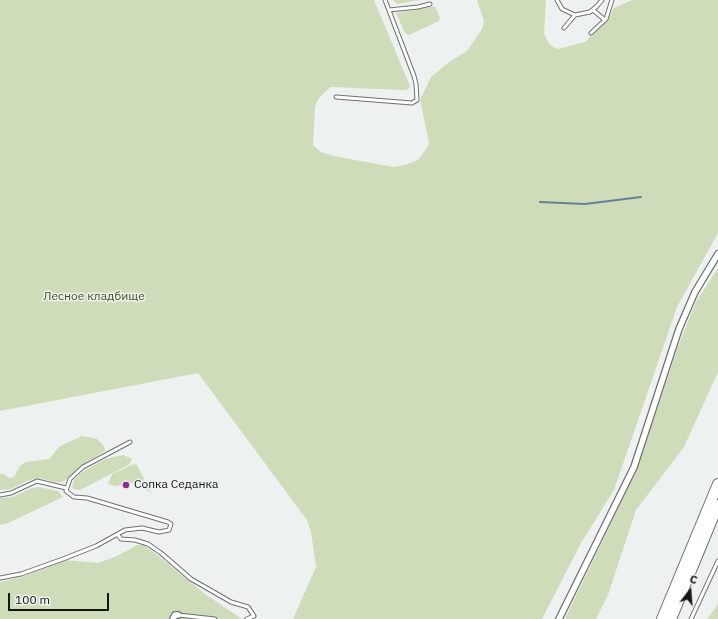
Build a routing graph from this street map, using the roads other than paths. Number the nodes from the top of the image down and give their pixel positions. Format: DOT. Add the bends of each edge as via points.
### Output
graph roads {
  1 [pos="384,0"];
  2 [pos="557,0"];
  3 [pos="602,0"];
  4 [pos="612,0"];
  5 [pos="430,4"];
  6 [pos="389,10"];
  7 [pos="593,10"];
  8 [pos="576,15"];
  9 [pos="605,20"];
  10 [pos="564,28"];
  11 [pos="591,32"];
  12 [pos="336,96"];
  13 [pos="718,254"];
  14 [pos="130,442"];
  15 [pos="718,484"];
  16 [pos="66,488"];
  17 [pos="0,495"];
  18 [pos="718,505"];
  19 [pos="118,535"];
  20 [pos="718,561"];
  21 [pos="0,578"];
  22 [pos="178,615"];
  23 [pos="173,619"];
  24 [pos="215,619"];
  25 [pos="247,619"];
  26 [pos="559,619"];
  27 [pos="662,619"];
  28 [pos="671,619"];
  29 [pos="690,619"];
  1 -- 6 [label="lane"];
  2 -- 8 [label="lane" via="562,9"];
  3 -- 7 [label="lane"];
  4 -- 9 [label="lane"];
  5 -- 6 [label="lane"];
  6 -- 12 [label="lane" via="414,76 417,100 412,103"];
  7 -- 8 [label="lane"];
  7 -- 9 [label="lane"];
  8 -- 10 [label="lane"];
  9 -- 11 [label="lane"];
  13 -- 26 [label="street" via="695,292 679,329 634,467"];
  14 -- 16 [label="lane" via="83,467 70,479"];
  15 -- 27 [label="highway"];
  16 -- 17 [label="lane" via="37,481 11,493"];
  16 -- 19 [label="lane" via="70,496 87,498 168,522 171,528 159,532 130,528"];
  18 -- 28 [label="highway"];
  19 -- 21 [label="lane" via="63,559 21,574"];
  19 -- 25 [label="lane" via="121,540 135,540 148,544 191,579 231,602 248,607 254,616"];
  20 -- 29 [label="lane"];
  22 -- 23 [label="street"];
  22 -- 24 [label="lane"];
}
